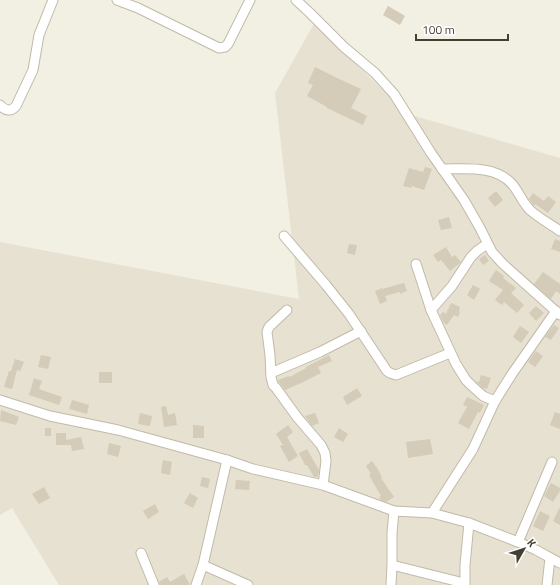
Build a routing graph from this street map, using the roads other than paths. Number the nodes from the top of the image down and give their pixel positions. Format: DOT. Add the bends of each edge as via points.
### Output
graph roads {
  1 [pos="53,0"];
  2 [pos="117,0"];
  3 [pos="250,0"];
  4 [pos="296,0"];
  5 [pos="0,105"];
  6 [pos="442,169"];
  7 [pos="560,231"];
  8 [pos="284,236"];
  9 [pos="488,244"];
  10 [pos="416,264"];
  11 [pos="287,310"];
  12 [pos="431,310"];
  13 [pos="558,313"];
  14 [pos="361,331"];
  15 [pos="450,353"];
  16 [pos="271,373"];
  17 [pos="0,400"];
  18 [pos="495,402"];
  19 [pos="227,460"];
  20 [pos="552,462"];
  21 [pos="323,485"];
  22 [pos="394,511"];
  23 [pos="432,513"];
  24 [pos="469,523"];
  25 [pos="518,542"];
  26 [pos="141,553"];
  27 [pos="550,558"];
  28 [pos="560,562"];
  29 [pos="203,565"];
  30 [pos="392,566"];
  31 [pos="465,584"];
  32 [pos="154,585"];
  33 [pos="196,585"];
  34 [pos="248,585"];
  35 [pos="391,585"];
  36 [pos="547,585"];
  1 -- 5 [label="street" via="39,35 33,70 16,106 5,110"];
  2 -- 3 [label="street" via="221,48 228,44"];
  4 -- 6 [label="street" via="388,87"];
  6 -- 7 [label="street" via="480,169 504,177 530,209"];
  6 -- 9 [label="street" via="472,213"];
  8 -- 14 [label="street" via="337,298"];
  9 -- 12 [label="street" via="471,257 452,286"];
  9 -- 13 [label="street" via="503,264"];
  10 -- 12 [label="street"];
  11 -- 16 [label="street" via="267,332"];
  12 -- 15 [label="street"];
  13 -- 18 [label="street" via="512,374"];
  14 -- 15 [label="street" via="384,368 396,375"];
  14 -- 16 [label="street"];
  15 -- 18 [label="street" via="472,386"];
  16 -- 21 [label="street" via="276,388 324,449 326,461"];
  17 -- 19 [label="street" via="50,416 118,430"];
  18 -- 23 [label="street" via="473,449"];
  19 -- 21 [label="street" via="253,469"];
  19 -- 29 [label="street"];
  20 -- 25 [label="street"];
  21 -- 22 [label="street"];
  22 -- 23 [label="street"];
  22 -- 30 [label="street"];
  23 -- 24 [label="street"];
  24 -- 25 [label="street"];
  24 -- 31 [label="street"];
  25 -- 27 [label="street"];
  26 -- 32 [label="street"];
  27 -- 28 [label="street"];
  27 -- 36 [label="street"];
  29 -- 33 [label="street"];
  29 -- 34 [label="street"];
  30 -- 31 [label="street"];
  30 -- 35 [label="street"];
}
